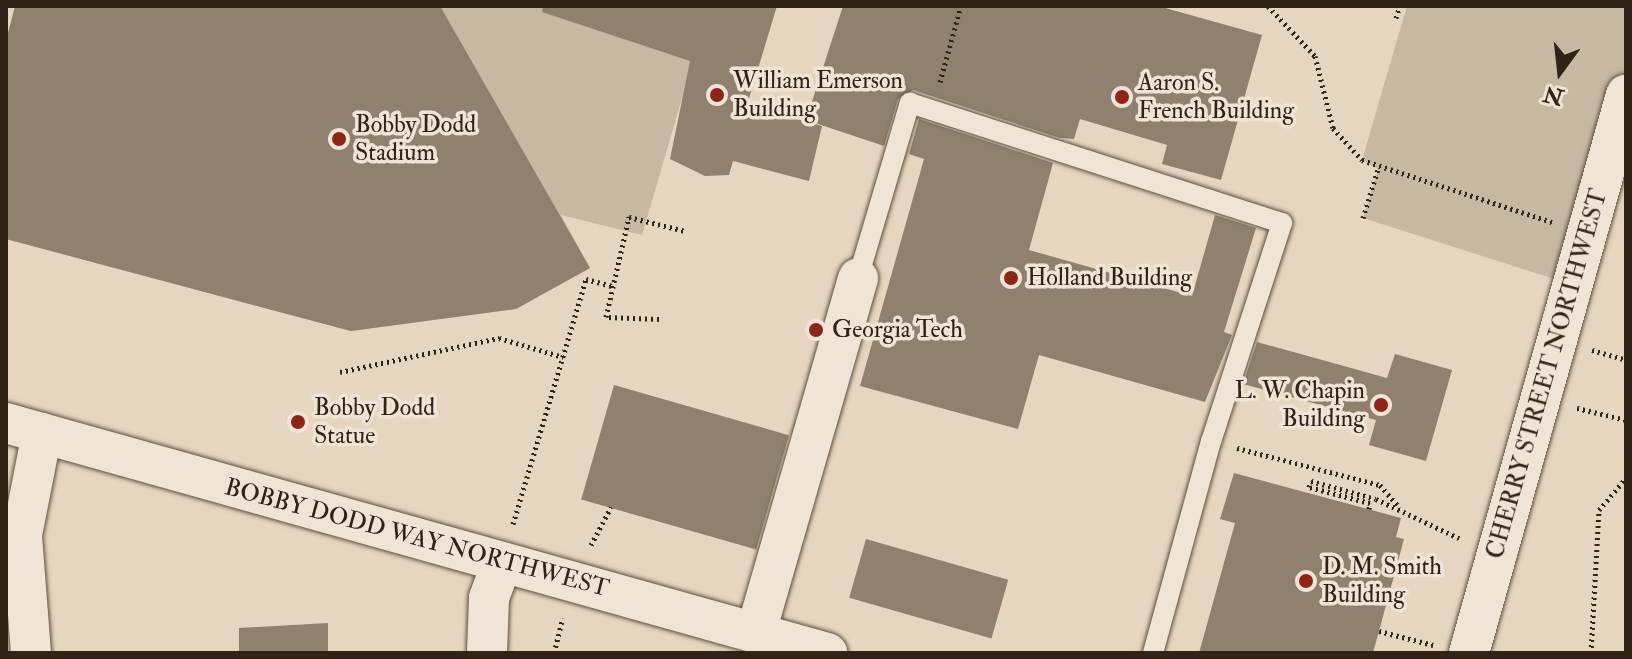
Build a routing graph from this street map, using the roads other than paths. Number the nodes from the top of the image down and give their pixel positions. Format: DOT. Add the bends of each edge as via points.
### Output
graph roads {
  1 [pos="1626,95"];
  2 [pos="858,278"];
  3 [pos="24,428"];
  4 [pos="506,546"];
  5 [pos="756,632"];
  6 [pos="817,650"];
  7 [pos="1459,651"];
  8 [pos="31,653"];
  9 [pos="487,653"];
  10 [pos="1153,653"];
  1 -- 7 [label="street, CHERRY STREET NORTHWEST" via="1496,556"];
  2 -- 5 [label="street"];
  2 -- 10 [label="lane" via="910,103 1282,223 1211,441"];
  3 -- 4 [label="street, BOBBY DODD WAY NORTHWEST"];
  3 -- 8 [label="street" via="22,535"];
  4 -- 5 [label="street, BOBBY DODD WAY NORTHWEST"];
  4 -- 9 [label="street" via="489,598"];
  5 -- 6 [label="street, BOBBY DODD WAY NORTHWEST"];
}
